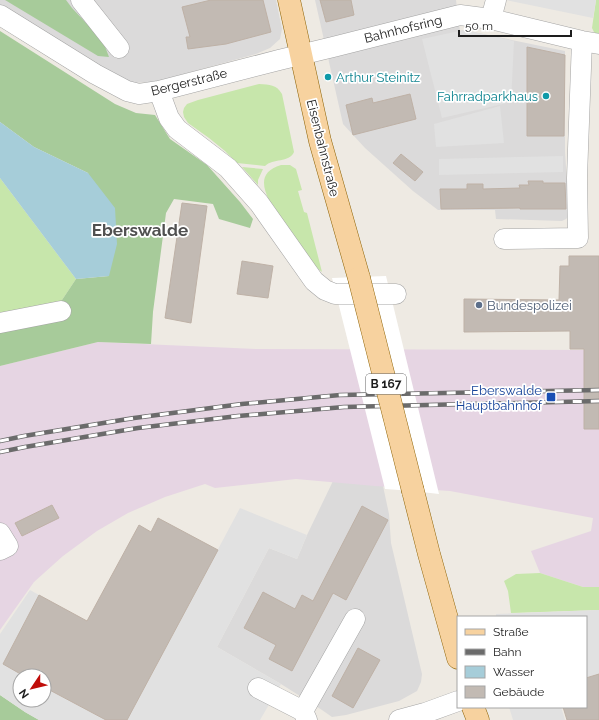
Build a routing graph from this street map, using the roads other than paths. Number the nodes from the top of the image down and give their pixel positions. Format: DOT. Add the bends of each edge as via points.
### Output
graph roads {
  1 [pos="81,0"];
  2 [pos="288,0"];
  3 [pos="496,0"];
  4 [pos="0,15"];
  5 [pos="491,19"];
  6 [pos="590,42"];
  7 [pos="119,48"];
  8 [pos="301,55"];
  9 [pos="159,91"];
  10 [pos="504,239"];
  11 [pos="396,294"];
  12 [pos="61,311"];
  13 [pos="0,323"];
  14 [pos="0,533"];
  15 [pos="0,550"];
  16 [pos="355,619"];
  17 [pos="457,654"];
  18 [pos="258,688"];
  19 [pos="457,701"];
  20 [pos="473,708"];
  21 [pos="305,716"];
  22 [pos="399,720"];
  23 [pos="478,720"];
  1 -- 7 [label="street"];
  2 -- 8 [label="main road, Eisenbahnstraße / B 167"];
  3 -- 5 [label="street"];
  4 -- 9 [label="street, Bergerstraße" via="127,91 139,94"];
  5 -- 6 [label="street, Bahnhofsring"];
  5 -- 8 [label="street, Bahnhofsring" via="460,15"];
  6 -- 10 [label="street" via="578,149 578,238"];
  8 -- 9 [label="street, Bergerstraße"];
  8 -- 17 [label="main road, Eisenbahnstraße / B 167, bridge" via="322,148 359,278"];
  9 -- 11 [label="street" via="169,118 177,129 228,168 259,203 314,281 335,294"];
  12 -- 13 [label="street"];
  14 -- 15 [label="street" via="8,546"];
  16 -- 21 [label="street"];
  18 -- 21 [label="street"];
  19 -- 22 [label="street"];
  20 -- 23 [label="main road"];
}
